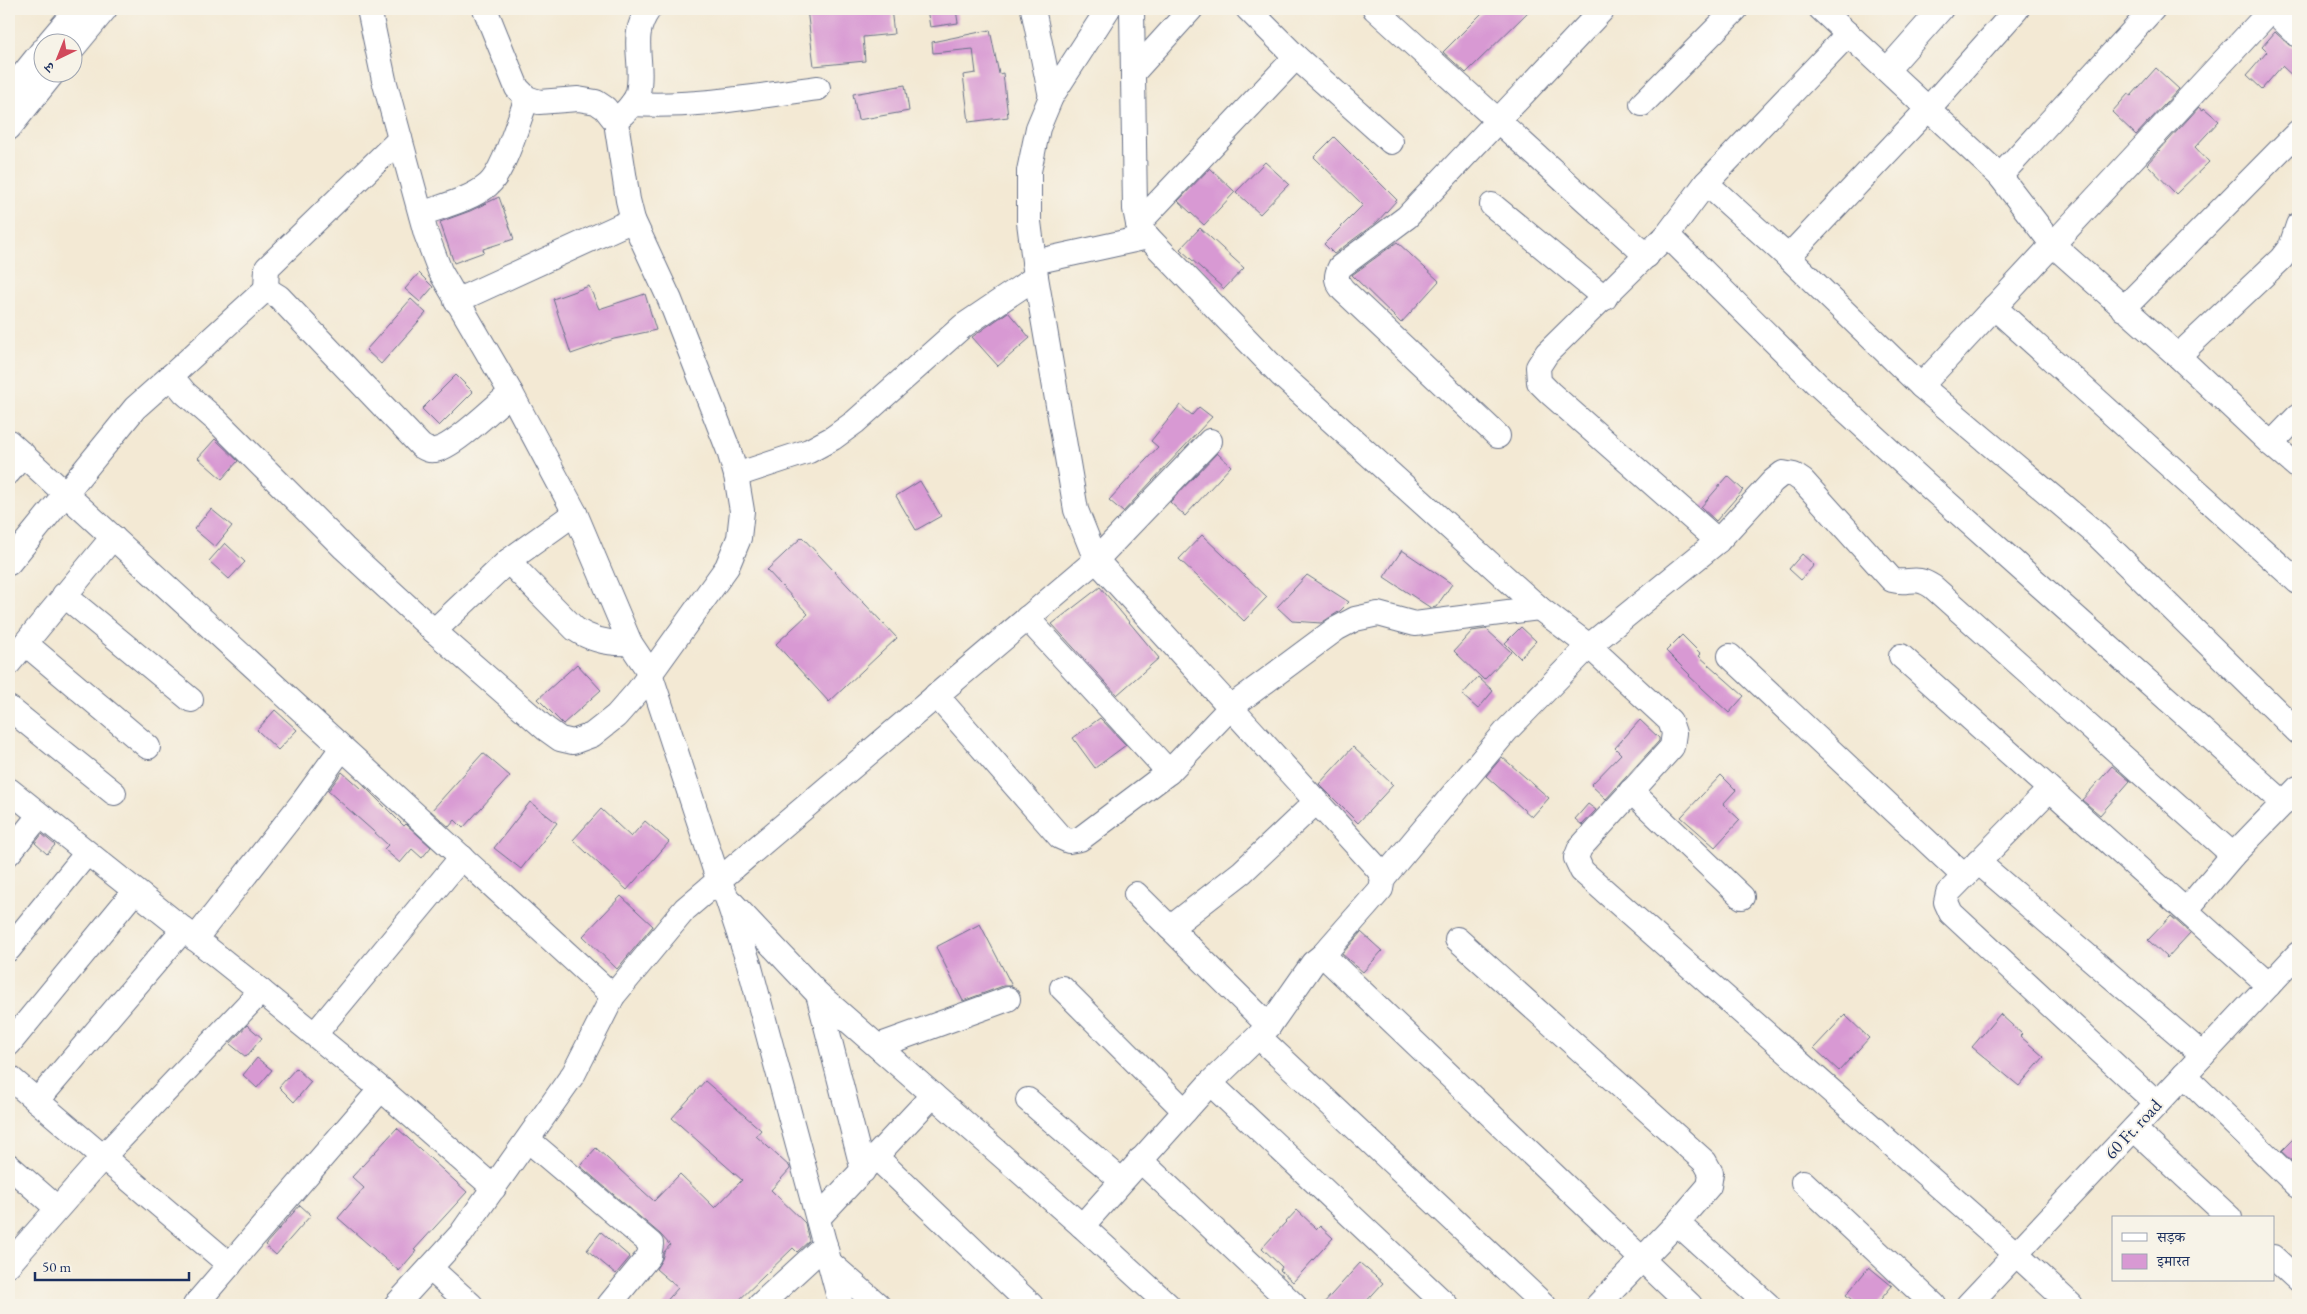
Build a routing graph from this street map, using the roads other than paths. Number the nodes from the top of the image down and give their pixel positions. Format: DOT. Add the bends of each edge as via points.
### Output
graph roads {
  1 [pos="77,9"];
  2 [pos="105,9"];
  3 [pos="369,9"];
  4 [pos="484,9"];
  5 [pos="649,9"];
  6 [pos="1033,9"];
  7 [pos="1108,9"];
  8 [pos="1132,9"];
  9 [pos="1191,9"];
  10 [pos="1248,9"];
  11 [pos="1375,9"];
  12 [pos="1603,9"];
  13 [pos="1736,9"];
  14 [pos="1821,9"];
  15 [pos="1941,9"];
  16 [pos="2017,9"];
  17 [pos="2153,9"];
  18 [pos="2271,9"];
  19 [pos="57,32"];
  20 [pos="1848,34"];
  21 [pos="2298,35"];
  22 [pos="82,37"];
  23 [pos="1296,57"];
  24 [pos="32,63"];
  25 [pos="1887,70"];
  26 [pos="1133,73"];
  27 [pos="46,82"];
  28 [pos="818,88"];
  29 [pos="9,92"];
  30 [pos="1051,97"];
  31 [pos="527,98"];
  32 [pos="632,104"];
  33 [pos="1642,104"];
  34 [pos="1928,109"];
  35 [pos="1497,121"];
  36 [pos="616,122"];
  37 [pos="9,128"];
  38 [pos="2298,132"];
  39 [pos="400,139"];
  40 [pos="1391,142"];
  41 [pos="2000,176"];
  42 [pos="1706,183"];
  43 [pos="1492,205"];
  44 [pos="420,214"];
  45 [pos="633,220"];
  46 [pos="2298,225"];
  47 [pos="1144,230"];
  48 [pos="1667,235"];
  49 [pos="2053,246"];
  50 [pos="1647,256"];
  51 [pos="1788,257"];
  52 [pos="1035,269"];
  53 [pos="266,289"];
  54 [pos="1605,298"];
  55 [pos="456,301"];
  56 [pos="1994,307"];
  57 [pos="2123,308"];
  58 [pos="2178,356"];
  59 [pos="171,376"];
  60 [pos="1921,386"];
  61 [pos="511,393"];
  62 [pos="2298,416"];
  63 [pos="1498,436"];
  64 [pos="1210,441"];
  65 [pos="2271,444"];
  66 [pos="13,456"];
  67 [pos="2298,467"];
  68 [pos="736,475"];
  69 [pos="66,495"];
  70 [pos="575,513"];
  71 [pos="113,537"];
  72 [pos="1718,541"];
  73 [pos="1096,560"];
  74 [pos="508,561"];
  75 [pos="9,563"];
  76 [pos="2298,582"];
  77 [pos="64,595"];
  78 [pos="1539,608"];
  79 [pos="1027,618"];
  80 [pos="434,631"];
  81 [pos="26,644"];
  82 [pos="630,644"];
  83 [pos="1589,646"];
  84 [pos="1730,656"];
  85 [pos="1901,656"];
  86 [pos="9,663"];
  87 [pos="650,673"];
  88 [pos="936,694"];
  89 [pos="191,700"];
  90 [pos="1231,707"];
  91 [pos="9,708"];
  92 [pos="2298,732"];
  93 [pos="148,747"];
  94 [pos="342,748"];
  95 [pos="1169,772"];
  96 [pos="9,790"];
  97 [pos="2048,790"];
  98 [pos="1631,791"];
  99 [pos="114,793"];
  100 [pos="2291,796"];
  101 [pos="1318,802"];
  102 [pos="39,816"];
  103 [pos="9,853"];
  104 [pos="87,853"];
  105 [pos="2233,855"];
  106 [pos="462,858"];
  107 [pos="1971,869"];
  108 [pos="1383,878"];
  109 [pos="722,888"];
  110 [pos="134,892"];
  111 [pos="1136,894"];
  112 [pos="1742,897"];
  113 [pos="2186,909"];
  114 [pos="1170,928"];
  115 [pos="189,935"];
  116 [pos="1458,939"];
  117 [pos="9,949"];
  118 [pos="2298,954"];
  119 [pos="1323,955"];
  120 [pos="2270,985"];
  121 [pos="1062,988"];
  122 [pos="260,991"];
  123 [pos="818,994"];
  124 [pos="613,996"];
  125 [pos="1008,999"];
  126 [pos="1264,1031"];
  127 [pos="315,1034"];
  128 [pos="9,1044"];
  129 [pos="878,1046"];
  130 [pos="2204,1055"];
  131 [pos="2184,1075"];
  132 [pos="9,1076"];
  133 [pos="1210,1083"];
  134 [pos="381,1089"];
  135 [pos="933,1095"];
  136 [pos="1028,1100"];
  137 [pos="38,1101"];
  138 [pos="2158,1104"];
  139 [pos="1185,1111"];
  140 [pos="2134,1129"];
  141 [pos="528,1140"];
  142 [pos="102,1158"];
  143 [pos="1140,1160"];
  144 [pos="869,1164"];
  145 [pos="9,1166"];
  146 [pos="1121,1180"];
  147 [pos="1803,1182"];
  148 [pos="2298,1186"];
  149 [pos="494,1188"];
  150 [pos="58,1208"];
  151 [pos="2228,1216"];
  152 [pos="818,1218"];
  153 [pos="1677,1223"];
  154 [pos="1082,1226"];
  155 [pos="827,1254"];
  156 [pos="2016,1254"];
  157 [pos="2274,1258"];
  158 [pos="1641,1259"];
  159 [pos="9,1264"];
  160 [pos="230,1265"];
  161 [pos="430,1268"];
  162 [pos="2298,1280"];
  163 [pos="209,1301"];
  164 [pos="396,1305"];
  165 [pos="471,1305"];
  166 [pos="609,1305"];
  167 [pos="760,1305"];
  168 [pos="841,1305"];
  169 [pos="878,1305"];
  170 [pos="1031,1305"];
  171 [pos="1168,1305"];
  172 [pos="1294,1305"];
  173 [pos="1446,1305"];
  174 [pos="1544,1305"];
  175 [pos="1598,1305"];
  176 [pos="1690,1305"];
  177 [pos="1768,1305"];
  178 [pos="1934,1305"];
  179 [pos="1968,1305"];
  180 [pos="2071,1305"];
  1 -- 19 [label="street"];
  2 -- 22 [label="street"];
  3 -- 39 [label="street"];
  4 -- 31 [label="street" via="517,88"];
  5 -- 32 [label="street" via="637,34 639,79 638,93"];
  6 -- 30 [label="street"];
  7 -- 30 [label="street"];
  8 -- 26 [label="street"];
  9 -- 26 [label="street"];
  10 -- 23 [label="street"];
  11 -- 35 [label="street"];
  12 -- 35 [label="street"];
  13 -- 33 [label="street"];
  14 -- 20 [label="street"];
  15 -- 25 [label="street"];
  16 -- 34 [label="street"];
  17 -- 41 [label="street"];
  18 -- 21 [label="street"];
  18 -- 49 [label="street"];
  20 -- 25 [label="street"];
  20 -- 42 [label="street"];
  23 -- 40 [label="street"];
  23 -- 47 [label="street"];
  24 -- 29 [label="street"];
  25 -- 34 [label="street"];
  26 -- 47 [label="street" via="1135,208"];
  27 -- 37 [label="street"];
  28 -- 32 [label="street" via="658,106"];
  30 -- 52 [label="street" via="1038,128 1029,171 1029,222"];
  31 -- 36 [label="street" via="539,102 578,99 596,102"];
  31 -- 44 [label="street" via="498,173 489,184 478,193"];
  32 -- 36 [label="street"];
  34 -- 41 [label="street"];
  34 -- 51 [label="street"];
  35 -- 50 [label="street"];
  35 -- 63 [label="street" via="1407,217 1340,268 1336,275 1343,290"];
  36 -- 45 [label="street"];
  38 -- 57 [label="street"];
  39 -- 44 [label="street"];
  39 -- 53 [label="street" via="267,268"];
  41 -- 49 [label="street"];
  42 -- 48 [label="street"];
  42 -- 51 [label="street"];
  43 -- 54 [label="street"];
  44 -- 55 [label="street" via="440,271"];
  45 -- 55 [label="street"];
  45 -- 68 [label="street" via="670,300"];
  46 -- 58 [label="street" via="2291,246 2281,259"];
  47 -- 52 [label="street"];
  47 -- 78 [label="street" via="1280,374"];
  48 -- 50 [label="street"];
  48 -- 100 [label="street" via="1823,390 1932,490"];
  49 -- 56 [label="street"];
  49 -- 57 [label="street"];
  50 -- 54 [label="street"];
  51 -- 60 [label="street"];
  52 -- 68 [label="street" via="833,438 809,451"];
  52 -- 73 [label="street" via="1076,510"];
  53 -- 59 [label="street"];
  53 -- 61 [label="street" via="280,297 420,446 428,450 437,450 453,442"];
  54 -- 72 [label="street" via="1547,353 1538,367 1539,382"];
  55 -- 61 [label="street"];
  56 -- 60 [label="street"];
  56 -- 76 [label="street"];
  57 -- 58 [label="street"];
  58 -- 65 [label="street"];
  59 -- 69 [label="street" via="135,408"];
  59 -- 80 [label="street" via="344,548"];
  60 -- 92 [label="street" via="2094,532"];
  61 -- 70 [label="street"];
  62 -- 65 [label="street"];
  64 -- 73 [label="street"];
  65 -- 67 [label="street"];
  66 -- 69 [label="street"];
  68 -- 87 [label="street" via="742,511 734,554"];
  69 -- 71 [label="street"];
  69 -- 75 [label="street"];
  70 -- 74 [label="street"];
  70 -- 82 [label="street"];
  71 -- 77 [label="street"];
  71 -- 94 [label="street"];
  72 -- 83 [label="street"];
  72 -- 105 [label="street" via="1773,481 1783,473 1794,475 1892,580 1923,580 1933,587"];
  73 -- 79 [label="street"];
  73 -- 90 [label="street"];
  74 -- 80 [label="street"];
  74 -- 82 [label="street" via="575,629 586,636 615,644"];
  77 -- 81 [label="street"];
  77 -- 89 [label="street"];
  78 -- 83 [label="street"];
  78 -- 90 [label="street" via="1415,624 1378,614 1354,619"];
  79 -- 88 [label="street"];
  79 -- 95 [label="street"];
  80 -- 87 [label="street" via="546,729 560,739 573,742 592,735 616,716"];
  81 -- 86 [label="street"];
  81 -- 93 [label="street"];
  82 -- 87 [label="street"];
  83 -- 98 [label="street" via="1670,722 1674,733 1672,747"];
  83 -- 108 [label="street" via="1506,730"];
  84 -- 107 [label="street"];
  85 -- 97 [label="street"];
  87 -- 109 [label="street"];
  88 -- 95 [label="street" via="1060,838 1069,841 1080,839"];
  88 -- 109 [label="street"];
  90 -- 95 [label="street"];
  90 -- 101 [label="street"];
  91 -- 99 [label="street"];
  94 -- 106 [label="street"];
  94 -- 115 [label="street" via="302,803"];
  96 -- 102 [label="street"];
  97 -- 107 [label="street"];
  97 -- 113 [label="street"];
  98 -- 112 [label="street"];
  98 -- 156 [label="street" via="1580,848 1576,858 1582,871"];
  100 -- 105 [label="street"];
  101 -- 108 [label="street"];
  101 -- 114 [label="street" via="1242,872"];
  102 -- 103 [label="street"];
  102 -- 104 [label="street"];
  104 -- 110 [label="street"];
  104 -- 117 [label="street"];
  105 -- 113 [label="street"];
  106 -- 124 [label="street"];
  106 -- 127 [label="street"];
  107 -- 130 [label="street"];
  107 -- 138 [label="street" via="1948,893 1946,902 1951,913"];
  108 -- 119 [label="street" via="1381,888"];
  109 -- 123 [label="street"];
  109 -- 124 [label="street" via="685,909"];
  109 -- 152 [label="street" via="749,964"];
  110 -- 115 [label="street"];
  110 -- 128 [label="street"];
  111 -- 114 [label="street"];
  113 -- 120 [label="street"];
  114 -- 126 [label="street"];
  115 -- 122 [label="street"];
  115 -- 137 [label="street"];
  116 -- 153 [label="street" via="1704,1162 1711,1173 1709,1186"];
  118 -- 120 [label="street, 60 Ft. road"];
  119 -- 126 [label="street" via="1313,963"];
  119 -- 158 [label="street"];
  120 -- 130 [label="street, 60 Ft. road"];
  121 -- 139 [label="street"];
  122 -- 127 [label="street"];
  122 -- 142 [label="street"];
  123 -- 129 [label="street"];
  123 -- 144 [label="street"];
  124 -- 141 [label="street" via="574,1073"];
  125 -- 129 [label="street"];
  126 -- 133 [label="street"];
  126 -- 174 [label="street"];
  127 -- 134 [label="street"];
  129 -- 135 [label="street"];
  130 -- 131 [label="street, 60 Ft. road"];
  131 -- 138 [label="street, 60 Ft. road"];
  131 -- 148 [label="street"];
  132 -- 137 [label="street"];
  133 -- 139 [label="street"];
  133 -- 173 [label="street"];
  134 -- 149 [label="street"];
  134 -- 160 [label="street"];
  135 -- 144 [label="street"];
  135 -- 154 [label="street"];
  136 -- 146 [label="street"];
  137 -- 142 [label="street"];
  138 -- 140 [label="street, 60 Ft. road"];
  139 -- 143 [label="street"];
  140 -- 151 [label="street"];
  140 -- 156 [label="street, 60 Ft. road"];
  141 -- 149 [label="street"];
  141 -- 166 [label="street" via="651,1244 650,1256"];
  142 -- 150 [label="street"];
  142 -- 160 [label="street"];
  143 -- 146 [label="street"];
  143 -- 172 [label="street"];
  144 -- 152 [label="street"];
  144 -- 170 [label="street"];
  145 -- 150 [label="street"];
  146 -- 154 [label="street"];
  147 -- 178 [label="street"];
  149 -- 161 [label="street" via="461,1234"];
  150 -- 159 [label="street"];
  152 -- 155 [label="street"];
  153 -- 158 [label="street"];
  153 -- 177 [label="street"];
  154 -- 171 [label="street"];
  155 -- 167 [label="street"];
  155 -- 168 [label="street"];
  155 -- 169 [label="street"];
  156 -- 179 [label="street, 60 Ft. road"];
  156 -- 180 [label="street"];
  157 -- 162 [label="street"];
  158 -- 175 [label="street"];
  158 -- 176 [label="street"];
  160 -- 163 [label="street"];
  161 -- 164 [label="street"];
  161 -- 165 [label="street"];
}
